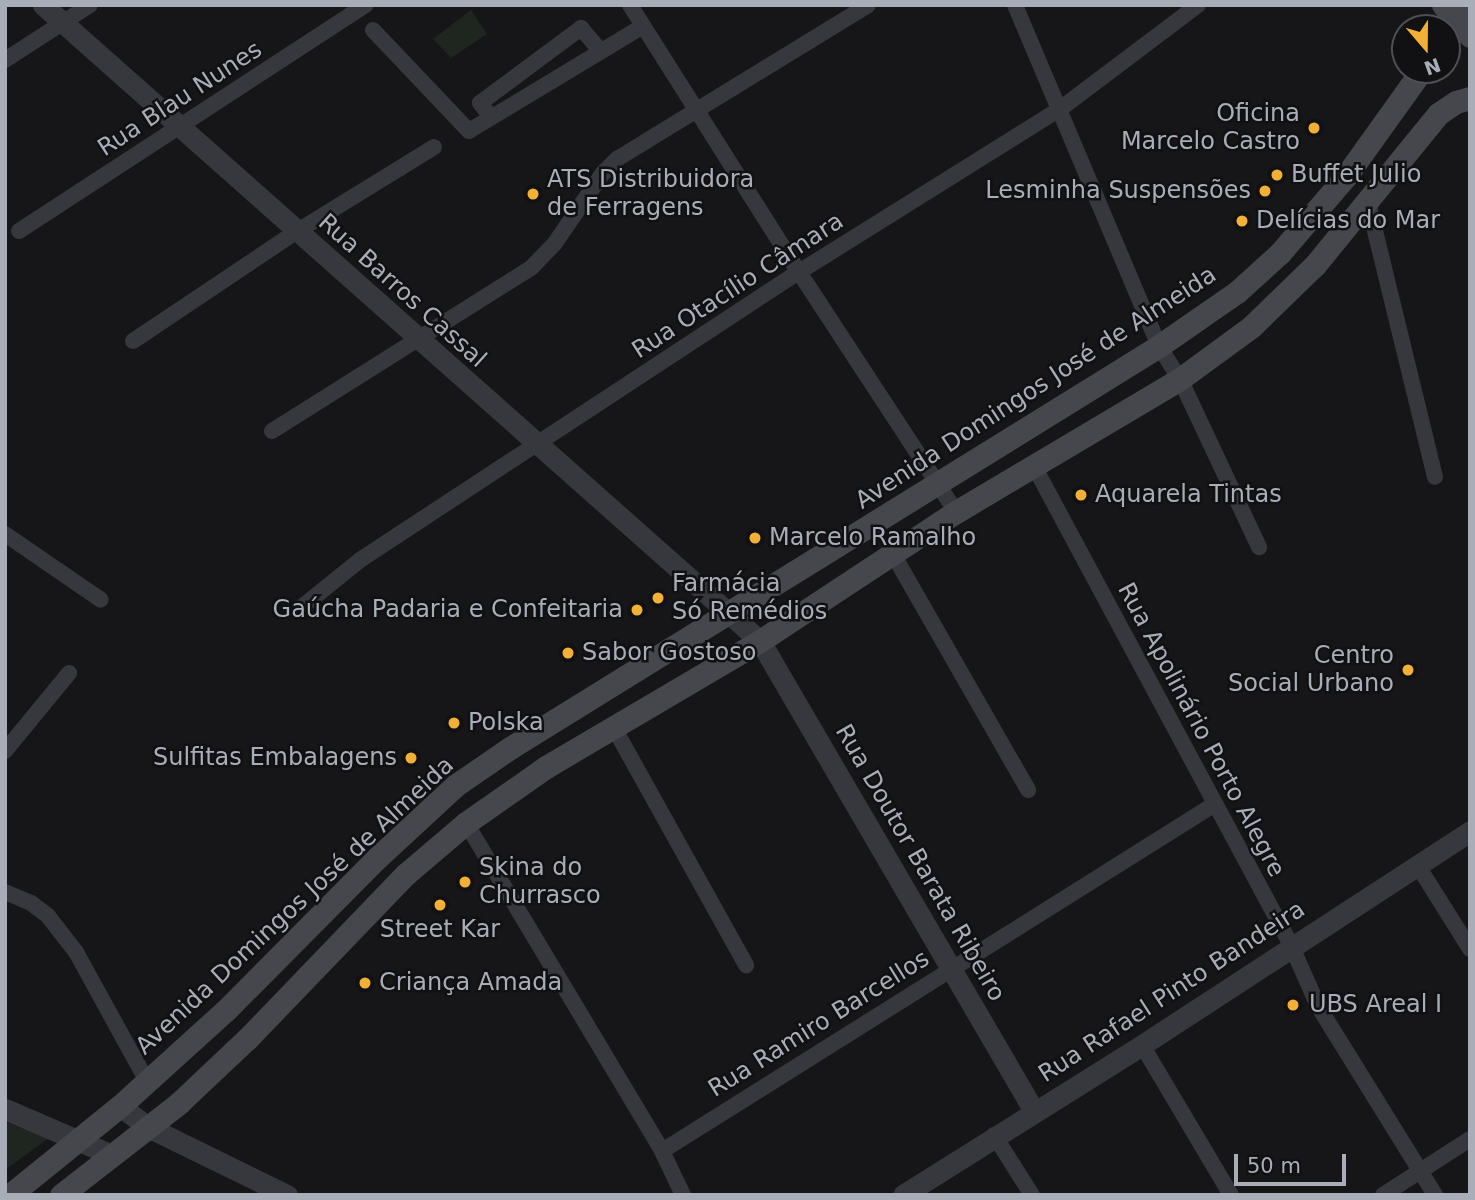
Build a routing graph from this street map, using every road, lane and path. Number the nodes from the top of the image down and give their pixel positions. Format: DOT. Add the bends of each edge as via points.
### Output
graph roads {
  1 [pos="43,5"];
  2 [pos="90,5"];
  3 [pos="366,5"];
  4 [pos="630,5"];
  5 [pos="1015,5"];
  6 [pos="1198,5"];
  7 [pos="864,7"];
  8 [pos="63,22"];
  9 [pos="643,26"];
  10 [pos="373,30"];
  11 [pos="600,51"];
  12 [pos="5,60"];
  13 [pos="1412,84"];
  14 [pos="1470,98"];
  15 [pos="1060,109"];
  16 [pos="695,110"];
  17 [pos="491,117"];
  18 [pos="180,127"];
  19 [pos="434,147"];
  20 [pos="1367,198"];
  21 [pos="19,231"];
  22 [pos="296,232"];
  23 [pos="799,272"];
  24 [pos="416,340"];
  25 [pos="133,341"];
  26 [pos="1159,346"];
  27 [pos="1180,379"];
  28 [pos="272,431"];
  29 [pos="537,446"];
  30 [pos="1034,466"];
  31 [pos="1435,477"];
  32 [pos="936,484"];
  33 [pos="956,512"];
  34 [pos="5,534"];
  35 [pos="1259,547"];
  36 [pos="893,554"];
  37 [pos="101,600"];
  38 [pos="303,606"];
  39 [pos="729,615"];
  40 [pos="760,642"];
  41 [pos="69,673"];
  42 [pos="613,726"];
  43 [pos="5,751"];
  44 [pos="1028,790"];
  45 [pos="1215,804"];
  46 [pos="466,823"];
  47 [pos="1470,831"];
  48 [pos="1418,866"];
  49 [pos="5,892"];
  50 [pos="1291,945"];
  51 [pos="1470,949"];
  52 [pos="746,965"];
  53 [pos="951,967"];
  54 [pos="1142,1045"];
  55 [pos="147,1081"];
  56 [pos="120,1106"];
  57 [pos="5,1109"];
  58 [pos="1034,1111"];
  59 [pos="148,1126"];
  60 [pos="994,1135"];
  61 [pos="78,1139"];
  62 [pos="1470,1139"];
  63 [pos="662,1151"];
  64 [pos="112,1154"];
  65 [pos="1420,1171"];
  66 [pos="10,1195"];
  67 [pos="61,1195"];
  68 [pos="287,1195"];
  69 [pos="683,1195"];
  70 [pos="902,1195"];
  71 [pos="1032,1195"];
  72 [pos="1231,1195"];
  73 [pos="1383,1195"];
  74 [pos="1435,1195"];
  1 -- 8 [label="street, Rua Barros Cassal"];
  2 -- 8 [label="street"];
  3 -- 18 [label="street, Rua Blau Nunes"];
  4 -- 9 [label="street"];
  5 -- 15 [label="street"];
  6 -- 15 [label="street, Rua Otacílio Câmara"];
  7 -- 16 [label="street"];
  8 -- 12 [label="street"];
  8 -- 18 [label="street, Rua Barros Cassal"];
  9 -- 11 [label="street"];
  9 -- 16 [label="street"];
  10 -- 17 [label="street" via="469,131"];
  11 -- 17 [label="street"];
  11 -- 17 [label="street" via="581,27 480,103"];
  13 -- 26 [label="main road, Avenida Domingos José de Almeida" via="1346,176 1280,253 1237,292"];
  14 -- 20 [label="main road" via="1438,114"];
  15 -- 23 [label="street, Rua Otacílio Câmara"];
  15 -- 26 [label="street"];
  16 -- 23 [label="street"];
  16 -- 24 [label="street" via="617,159 532,267"];
  18 -- 21 [label="street, Rua Blau Nunes"];
  18 -- 22 [label="street, Rua Barros Cassal"];
  19 -- 22 [label="street"];
  20 -- 27 [label="main road" via="1286,296"];
  20 -- 31 [label="street"];
  22 -- 24 [label="street, Rua Barros Cassal"];
  22 -- 25 [label="street"];
  23 -- 29 [label="street, Rua Otacílio Câmara"];
  23 -- 32 [label="street"];
  24 -- 28 [label="street"];
  24 -- 29 [label="street, Rua Barros Cassal"];
  26 -- 27 [label="street"];
  26 -- 32 [label="main road, Avenida Domingos José de Almeida"];
  27 -- 30 [label="main road"];
  27 -- 35 [label="street"];
  29 -- 38 [label="street, Rua Otacílio Câmara" via="360,560"];
  29 -- 39 [label="street, Rua Barros Cassal"];
  30 -- 33 [label="main road"];
  30 -- 45 [label="street, Rua Apolinário Porto Alegre"];
  32 -- 33 [label="street"];
  32 -- 39 [label="main road, Avenida Domingos José de Almeida"];
  33 -- 36 [label="main road"];
  34 -- 37 [label="street"];
  36 -- 40 [label="main road"];
  36 -- 44 [label="street"];
  39 -- 40 [label="street, Rua Doutor Barata Ribeiro"];
  39 -- 55 [label="main road, Avenida Domingos José de Almeida" via="456,785"];
  40 -- 42 [label="main road"];
  40 -- 53 [label="street, Rua Doutor Barata Ribeiro"];
  41 -- 43 [label="street"];
  42 -- 46 [label="main road"];
  42 -- 52 [label="street"];
  45 -- 50 [label="street, Rua Apolinário Porto Alegre"];
  45 -- 53 [label="street, Rua Ramiro Barcellos"];
  46 -- 59 [label="main road" via="406,874 247,1039"];
  46 -- 63 [label="street"];
  47 -- 48 [label="street, Rua Rafael Pinto Bandeira"];
  48 -- 50 [label="street, Rua Rafael Pinto Bandeira"];
  48 -- 51 [label="street"];
  49 -- 55 [label="street" via="31,903 55,925 76,953"];
  50 -- 54 [label="street, Rua Rafael Pinto Bandeira"];
  50 -- 65 [label="street, Rua Apolinário Porto Alegre" via="1318,1006"];
  53 -- 58 [label="street, Rua Doutor Barata Ribeiro"];
  53 -- 63 [label="street, Rua Ramiro Barcellos"];
  54 -- 58 [label="street, Rua Rafael Pinto Bandeira"];
  54 -- 72 [label="street"];
  55 -- 56 [label="main road, Avenida Domingos José de Almeida"];
  56 -- 59 [label="street"];
  56 -- 61 [label="main road, Avenida Domingos José de Almeida"];
  57 -- 61 [label="street"];
  58 -- 60 [label="street, Rua Rafael Pinto Bandeira"];
  59 -- 64 [label="main road"];
  59 -- 68 [label="street"];
  60 -- 70 [label="street, Rua Rafael Pinto Bandeira"];
  60 -- 71 [label="street"];
  61 -- 64 [label="street"];
  61 -- 66 [label="main road, Avenida Domingos José de Almeida"];
  62 -- 65 [label="street"];
  63 -- 69 [label="street"];
  64 -- 67 [label="main road"];
  65 -- 73 [label="street"];
  65 -- 74 [label="street, Rua Apolinário Porto Alegre"];
}
